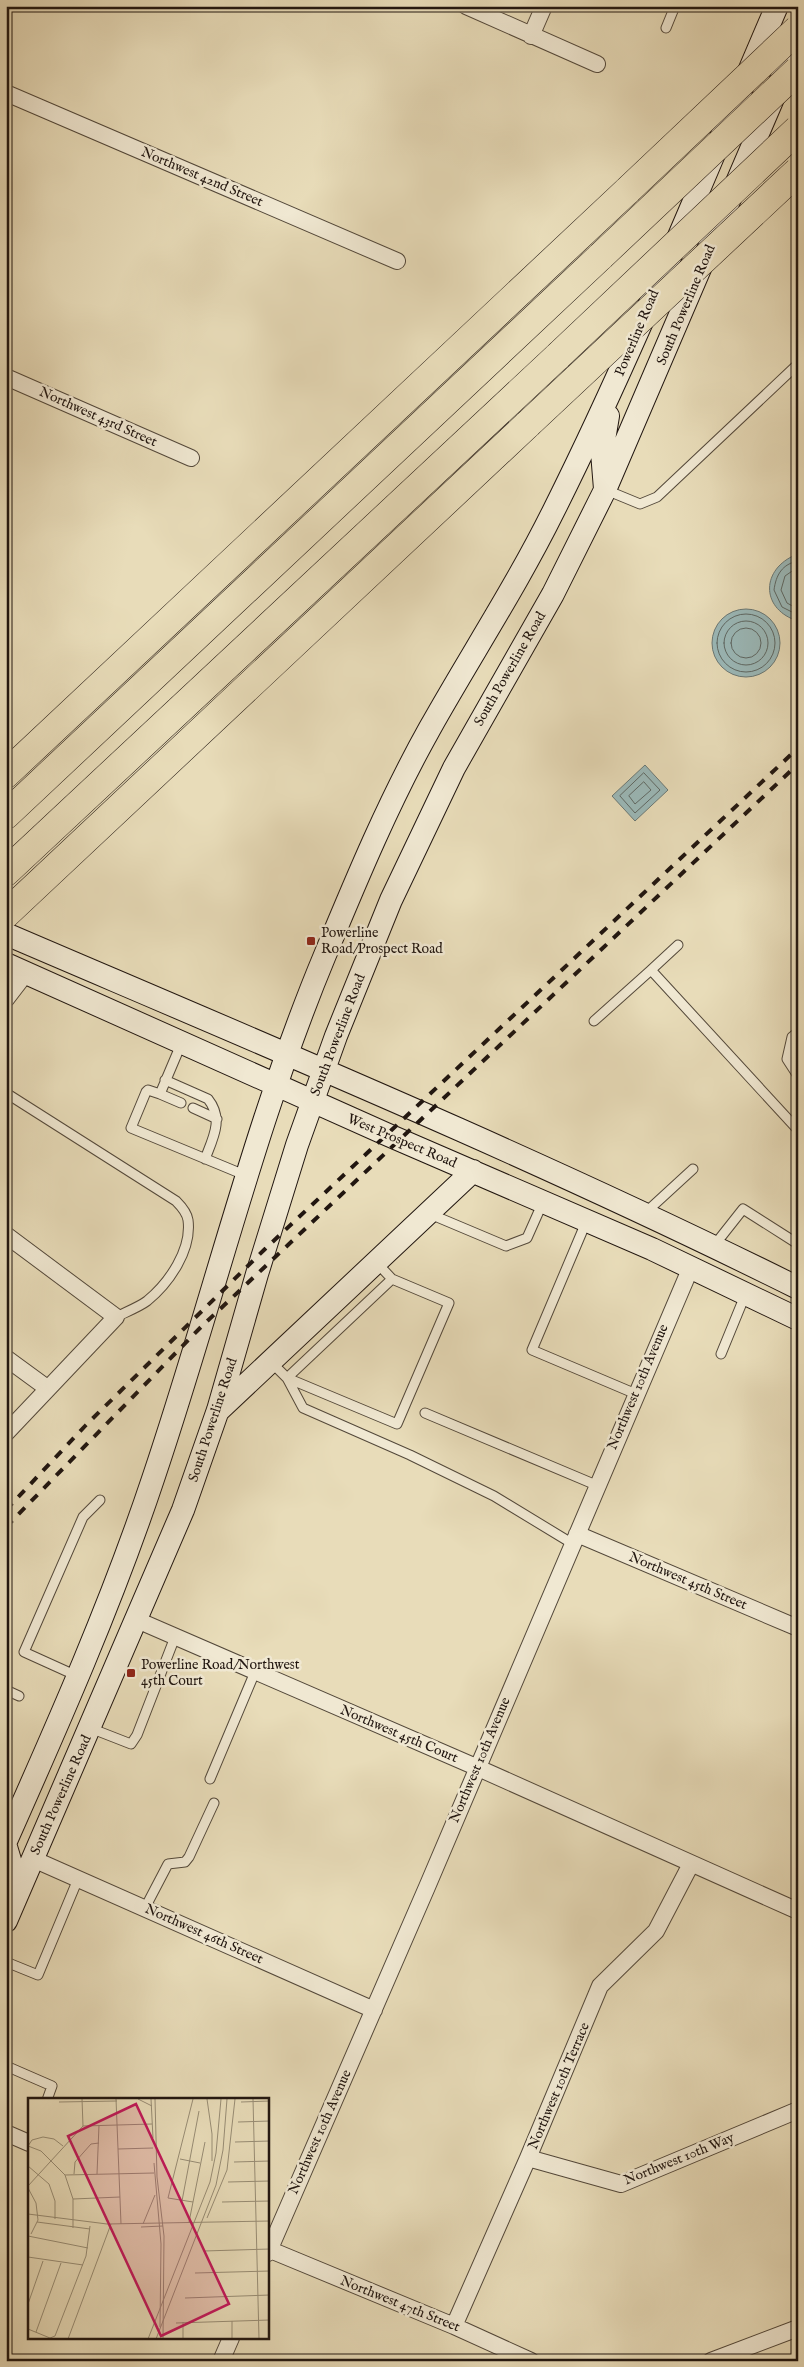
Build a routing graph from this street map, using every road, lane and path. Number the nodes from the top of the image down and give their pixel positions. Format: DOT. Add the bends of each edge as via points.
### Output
graph roads {
  1 [pos="466,6"];
  2 [pos="544,6"];
  3 [pos="675,6"];
  4 [pos="777,6"];
  5 [pos="666,28"];
  6 [pos="798,29"];
  7 [pos="531,36"];
  8 [pos="798,40"];
  9 [pos="598,64"];
  10 [pos="798,70"];
  11 [pos="6,93"];
  12 [pos="798,128"];
  13 [pos="798,171"];
  14 [pos="397,260"];
  15 [pos="798,364"];
  16 [pos="6,377"];
  17 [pos="614,386"];
  18 [pos="191,458"];
  19 [pos="605,490"];
  20 [pos="6,774"];
  21 [pos="6,815"];
  22 [pos="6,872"];
  23 [pos="6,914"];
  24 [pos="6,934"];
  25 [pos="678,945"];
  26 [pos="16,968"];
  27 [pos="651,970"];
  28 [pos="6,1000"];
  29 [pos="594,1021"];
  30 [pos="798,1032"];
  31 [pos="182,1041"];
  32 [pos="287,1055"];
  33 [pos="323,1070"];
  34 [pos="798,1076"];
  35 [pos="165,1080"];
  36 [pos="277,1084"];
  37 [pos="6,1093"];
  38 [pos="160,1094"];
  39 [pos="312,1101"];
  40 [pos="181,1103"];
  41 [pos="193,1108"];
  42 [pos="217,1119"];
  43 [pos="798,1130"];
  44 [pos="206,1160"];
  45 [pos="693,1169"];
  46 [pos="473,1171"];
  47 [pos="247,1176"];
  48 [pos="543,1202"];
  49 [pos="428,1213"];
  50 [pos="644,1214"];
  51 [pos="587,1220"];
  52 [pos="6,1235"];
  53 [pos="798,1244"];
  54 [pos="713,1246"];
  55 [pos="376,1262"];
  56 [pos="691,1267"];
  57 [pos="392,1279"];
  58 [pos="796,1284"];
  59 [pos="746,1293"];
  60 [pos="789,1315"];
  61 [pos="116,1316"];
  62 [pos="721,1354"];
  63 [pos="6,1358"];
  64 [pos="270,1361"];
  65 [pos="287,1378"];
  66 [pos="47,1388"];
  67 [pos="636,1394"];
  68 [pos="218,1410"];
  69 [pos="425,1413"];
  70 [pos="6,1433"];
  71 [pos="596,1485"];
  72 [pos="100,1500"];
  73 [pos="575,1539"];
  74 [pos="137,1620"];
  75 [pos="798,1628"];
  76 [pos="175,1637"];
  77 [pos="255,1672"];
  78 [pos="77,1677"];
  79 [pos="6,1690"];
  80 [pos="19,1696"];
  81 [pos="90,1728"];
  82 [pos="476,1767"];
  83 [pos="210,1779"];
  84 [pos="214,1803"];
  85 [pos="20,1810"];
  86 [pos="6,1841"];
  87 [pos="6,1847"];
  88 [pos="33,1859"];
  89 [pos="691,1864"];
  90 [pos="78,1879"];
  91 [pos="145,1908"];
  92 [pos="798,1911"];
  93 [pos="10,1913"];
  94 [pos="6,1962"];
  95 [pos="374,2010"];
  96 [pos="6,2066"];
  97 [pos="48,2098"];
  98 [pos="798,2110"];
  99 [pos="6,2133"];
  100 [pos="28,2143"];
  101 [pos="528,2158"];
  102 [pos="269,2249"];
  103 [pos="269,2251"];
  104 [pos="454,2326"];
  105 [pos="798,2328"];
  106 [pos="230,2340"];
  107 [pos="221,2361"];
  108 [pos="531,2361"];
  109 [pos="711,2361"];
  1 -- 7 [label="street"];
  2 -- 7 [label="street"];
  3 -- 5 [label="lane"];
  4 -- 17 [label="main road, Powerline Road"];
  6 -- 20 [label="highway, bridge"];
  7 -- 9 [label="street"];
  8 -- 19 [label="main road, South Powerline Road"];
  10 -- 21 [label="highway, bridge"];
  11 -- 14 [label="street, Northwest 42nd Street"];
  12 -- 22 [label="highway, bridge"];
  13 -- 23 [label="highway, bridge"];
  15 -- 19 [label="lane" via="657,497 640,504"];
  16 -- 18 [label="street, Northwest 43rd Street"];
  17 -- 19 [label="main road" via="602,452"];
  17 -- 32 [label="main road, Powerline Road" via="537,544 429,729 381,824 324,957"];
  19 -- 33 [label="main road, South Powerline Road" via="553,594 467,744 427,822 372,945"];
  24 -- 32 [label="main road"];
  25 -- 27 [label="lane"];
  26 -- 28 [label="street"];
  26 -- 31 [label="main road, West Prospect Road"];
  27 -- 29 [label="lane"];
  27 -- 43 [label="lane"];
  30 -- 34 [label="lane" via="792,1037 787,1059"];
  31 -- 35 [label="lane"];
  31 -- 36 [label="main road, West Prospect Road"];
  32 -- 33 [label="main road"];
  32 -- 36 [label="main road"];
  33 -- 39 [label="main road, South Powerline Road"];
  33 -- 50 [label="main road"];
  35 -- 38 [label="lane"];
  35 -- 42 [label="lane" via="208,1099"];
  36 -- 39 [label="main road, West Prospect Road"];
  36 -- 47 [label="main road"];
  37 -- 61 [label="lane" via="176,1200 184,1210 188,1219 187,1239 169,1278 146,1302"];
  38 -- 40 [label="lane"];
  38 -- 44 [label="lane" via="146,1092 131,1128"];
  39 -- 46 [label="main road, West Prospect Road"];
  39 -- 68 [label="main road, South Powerline Road" via="278,1202"];
  41 -- 42 [label="lane"];
  42 -- 44 [label="lane"];
  44 -- 47 [label="lane"];
  45 -- 50 [label="lane"];
  46 -- 48 [label="main road, West Prospect Road"];
  46 -- 49 [label="main road"];
  47 -- 78 [label="main road" via="154,1478"];
  48 -- 49 [label="lane" via="527,1238 506,1246"];
  48 -- 51 [label="main road, West Prospect Road"];
  49 -- 55 [label="main road"];
  50 -- 54 [label="main road"];
  51 -- 56 [label="main road, West Prospect Road"];
  51 -- 67 [label="lane" via="532,1350"];
  52 -- 61 [label="street"];
  53 -- 54 [label="lane" via="743,1208"];
  54 -- 58 [label="main road"];
  55 -- 57 [label="lane"];
  55 -- 64 [label="main road"];
  56 -- 59 [label="main road, West Prospect Road"];
  56 -- 67 [label="street, Northwest 10th Avenue"];
  57 -- 65 [label="lane"];
  57 -- 65 [label="lane" via="449,1304 397,1424"];
  58 -- 60 [label="main road"];
  59 -- 60 [label="main road, West Prospect Road"];
  59 -- 62 [label="lane"];
  61 -- 66 [label="street"];
  63 -- 66 [label="street"];
  64 -- 65 [label="lane"];
  64 -- 68 [label="main road"];
  65 -- 73 [label="lane" via="302,1408 410,1455"];
  66 -- 70 [label="street"];
  67 -- 71 [label="street, Northwest 10th Avenue"];
  68 -- 74 [label="main road, South Powerline Road" via="183,1510"];
  69 -- 71 [label="lane"];
  71 -- 73 [label="street, Northwest 10th Avenue"];
  72 -- 78 [label="lane" via="83,1517 24,1652"];
  73 -- 75 [label="street, Northwest 45th Street"];
  73 -- 82 [label="street, Northwest 10th Avenue"];
  74 -- 76 [label="street, Northwest 45th Court"];
  74 -- 81 [label="main road, South Powerline Road"];
  76 -- 77 [label="street, Northwest 45th Court"];
  76 -- 81 [label="lane" via="131,1744"];
  77 -- 82 [label="street, Northwest 45th Court"];
  77 -- 83 [label="lane"];
  78 -- 85 [label="main road"];
  79 -- 80 [label="lane"];
  81 -- 88 [label="main road, South Powerline Road"];
  82 -- 89 [label="street, Northwest 45th Court"];
  82 -- 95 [label="street, Northwest 10th Avenue"];
  84 -- 91 [label="lane" via="189,1858 185,1862 168,1864"];
  85 -- 86 [label="main road"];
  85 -- 88 [label="main road" via="24,1838"];
  87 -- 93 [label="main road" via="12,1867"];
  88 -- 90 [label="street, Northwest 46th Street"];
  88 -- 93 [label="main road, South Powerline Road"];
  89 -- 92 [label="street, Northwest 45th Court"];
  89 -- 101 [label="street, Northwest 10th Terrace" via="656,1931 600,1986"];
  90 -- 91 [label="street, Northwest 46th Street"];
  90 -- 94 [label="lane" via="38,1975"];
  91 -- 95 [label="street, Northwest 46th Street"];
  95 -- 102 [label="street, Northwest 10th Avenue"];
  96 -- 97 [label="lane" via="52,2086"];
  98 -- 101 [label="street, Northwest 10th Way" via="621,2184"];
  99 -- 100 [label="street"];
  101 -- 104 [label="street, Northwest 10th Terrace"];
  103 -- 104 [label="street, Northwest 47th Street"];
  104 -- 108 [label="street, Northwest 47th Street"];
  105 -- 109 [label="street"];
  106 -- 107 [label="street"];
}
